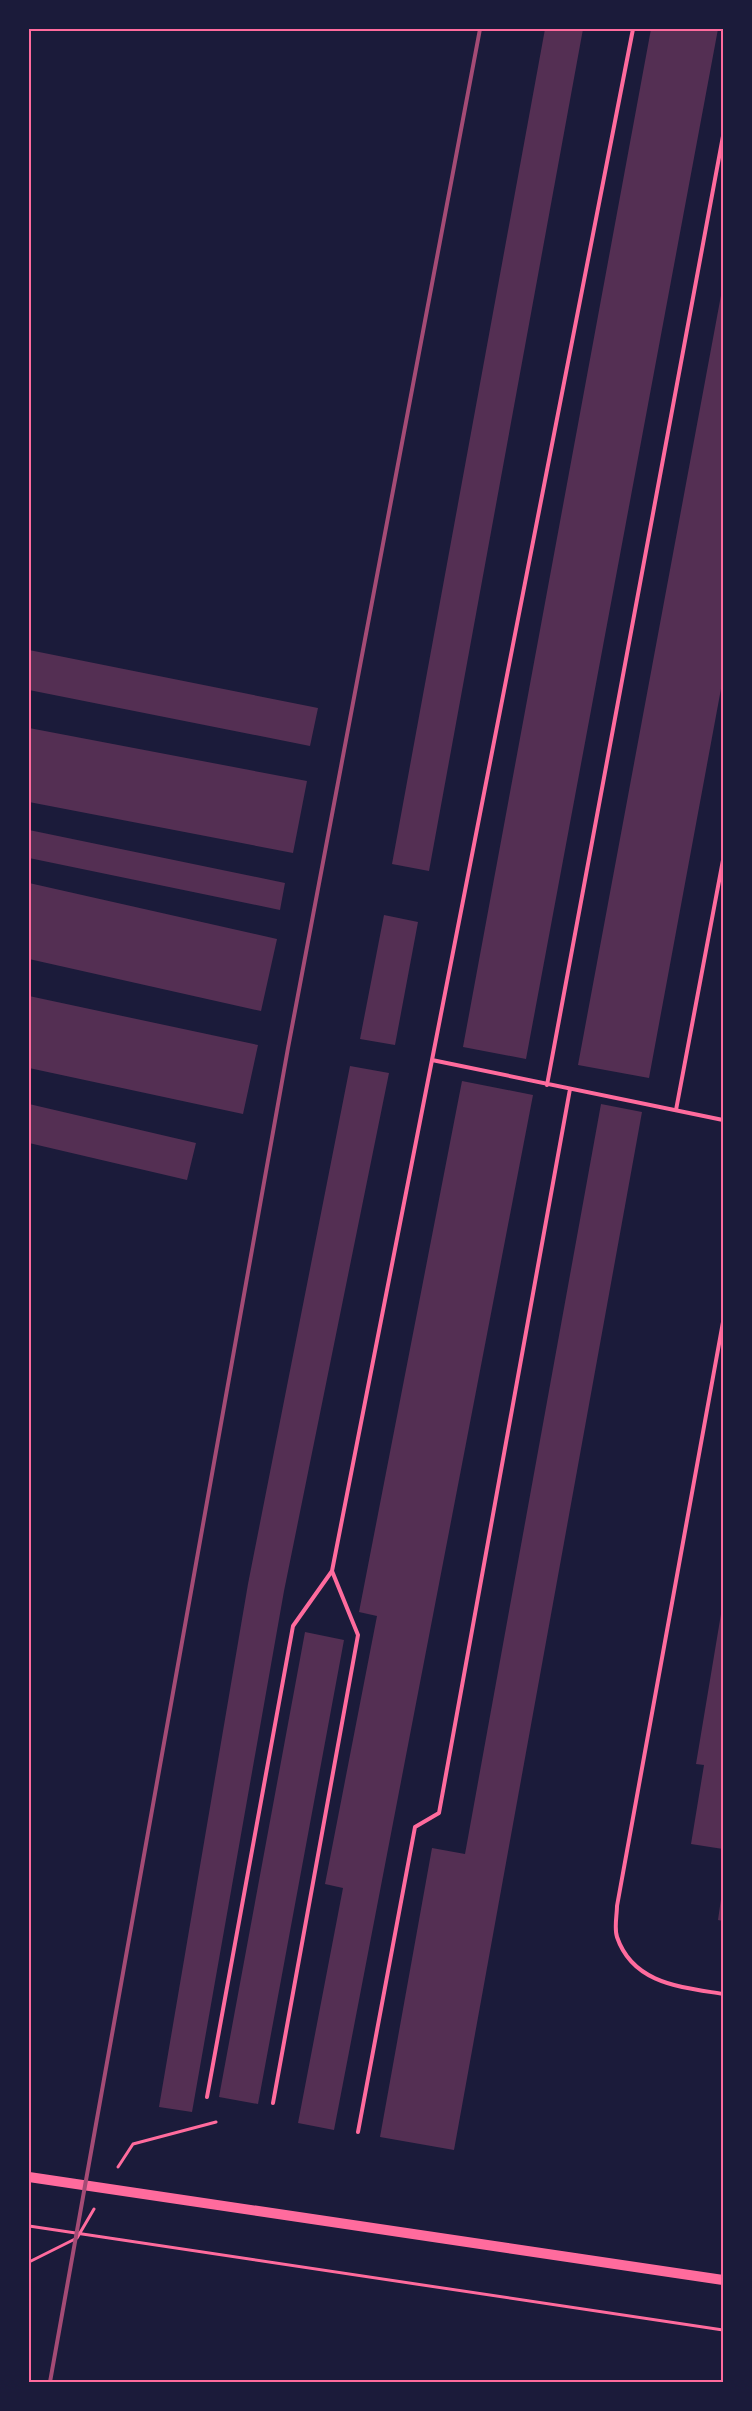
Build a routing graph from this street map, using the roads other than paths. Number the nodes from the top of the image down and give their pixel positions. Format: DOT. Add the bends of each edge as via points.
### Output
graph roads {
  1 [pos="633,29"];
  2 [pos="723,136"];
  3 [pos="723,860"];
  4 [pos="432,1060"];
  5 [pos="547,1085"];
  6 [pos="570,1090"];
  7 [pos="676,1110"];
  8 [pos="723,1120"];
  9 [pos="723,1322"];
  10 [pos="332,1571"];
  11 [pos="723,1994"];
  12 [pos="207,2096"];
  13 [pos="273,2102"];
  14 [pos="358,2132"];
  15 [pos="29,2177"];
  16 [pos="723,2280"];
  1 -- 4 [label="lane"];
  2 -- 5 [label="lane"];
  3 -- 7 [label="lane"];
  4 -- 5 [label="lane"];
  4 -- 10 [label="lane"];
  5 -- 6 [label="lane"];
  6 -- 7 [label="lane"];
  6 -- 14 [label="lane" via="439,1813 415,1827"];
  7 -- 8 [label="lane"];
  9 -- 11 [label="lane" via="617,1906 617,1935 630,1960 654,1979"];
  10 -- 12 [label="lane" via="294,1626"];
  10 -- 13 [label="lane" via="358,1635"];
  15 -- 16 [label="main road"];
}
